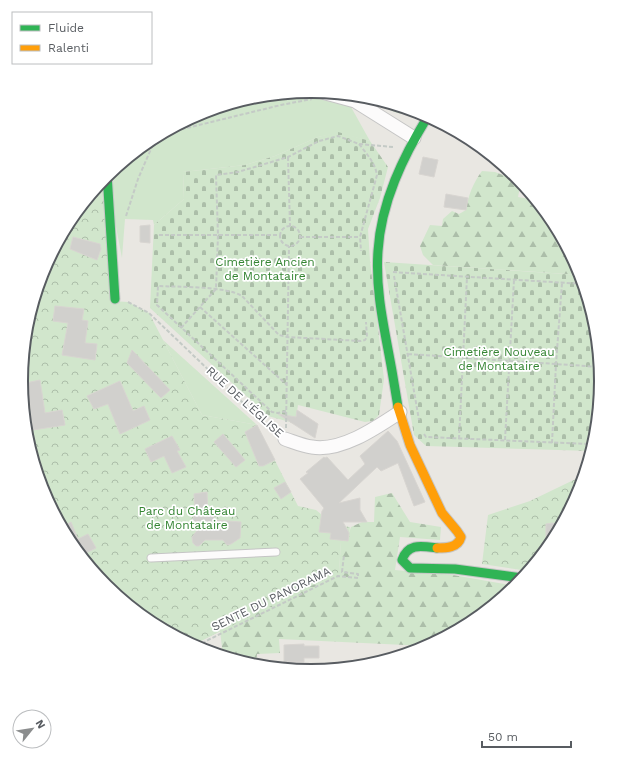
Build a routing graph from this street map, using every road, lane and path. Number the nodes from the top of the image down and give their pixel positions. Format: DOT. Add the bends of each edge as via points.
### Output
graph roads {
  1 [pos="307,98"];
  2 [pos="355,101"];
  3 [pos="424,122"];
  4 [pos="181,129"];
  5 [pos="411,143"];
  6 [pos="359,144"];
  7 [pos="153,146"];
  8 [pos="288,156"];
  9 [pos="108,184"];
  10 [pos="125,219"];
  11 [pos="290,226"];
  12 [pos="218,235"];
  13 [pos="279,235"];
  14 [pos="159,236"];
  15 [pos="300,237"];
  16 [pos="360,237"];
  17 [pos="289,246"];
  18 [pos="361,252"];
  19 [pos="467,277"];
  20 [pos="514,280"];
  21 [pos="562,283"];
  22 [pos="577,284"];
  23 [pos="216,289"];
  24 [pos="115,299"];
  25 [pos="200,307"];
  26 [pos="149,314"];
  27 [pos="366,321"];
  28 [pos="181,328"];
  29 [pos="287,337"];
  30 [pos="408,354"];
  31 [pos="389,356"];
  32 [pos="462,357"];
  33 [pos="510,361"];
  34 [pos="556,364"];
  35 [pos="593,367"];
  36 [pos="287,385"];
  37 [pos="286,411"];
  38 [pos="400,412"];
  39 [pos="419,422"];
  40 [pos="423,433"];
  41 [pos="458,438"];
  42 [pos="285,439"];
  43 [pos="505,441"];
  44 [pos="552,443"];
  45 [pos="587,444"];
  46 [pos="276,552"];
  47 [pos="344,555"];
  48 [pos="151,558"];
  49 [pos="515,577"];
  50 [pos="205,643"];
  1 -- 4 [label="path"];
  2 -- 5 [label="street"];
  3 -- 5 [label="street"];
  5 -- 6 [label="path"];
  5 -- 31 [label="street" via="388,199 378,248 378,283"];
  6 -- 8 [label="path" via="338,136 319,141"];
  6 -- 16 [label="path" via="376,168 377,175"];
  7 -- 10 [label="path" via="138,178"];
  8 -- 11 [label="path"];
  8 -- 12 [label="path" via="238,172 216,174"];
  9 -- 24 [label="street"];
  11 -- 13 [label="path" via="284,227"];
  11 -- 15 [label="path" via="296,228"];
  12 -- 13 [label="path"];
  12 -- 14 [label="path"];
  12 -- 23 [label="path"];
  13 -- 17 [label="path" via="281,242"];
  15 -- 16 [label="path"];
  15 -- 17 [label="path" via="295,245"];
  16 -- 18 [label="path"];
  17 -- 29 [label="path"];
  19 -- 20 [label="path"];
  19 -- 30 [label="path" via="393,272"];
  19 -- 32 [label="path"];
  20 -- 21 [label="path"];
  20 -- 33 [label="path"];
  21 -- 22 [label="path"];
  21 -- 34 [label="path"];
  23 -- 25 [label="path"];
  23 -- 28 [label="path" via="158,286 157,305"];
  23 -- 29 [label="path" via="238,293 279,335"];
  25 -- 28 [label="path"];
  25 -- 36 [label="path"];
  26 -- 42 [label="path, RUE DE L'ÉGLISE" via="262,421"];
  27 -- 29 [label="path" via="367,336 361,341"];
  28 -- 37 [label="path" via="272,412"];
  29 -- 36 [label="path"];
  30 -- 31 [label="path"];
  30 -- 32 [label="path"];
  30 -- 39 [label="path"];
  31 -- 38 [label="street"];
  32 -- 33 [label="path"];
  32 -- 41 [label="path"];
  33 -- 34 [label="path"];
  33 -- 43 [label="path"];
  34 -- 35 [label="path"];
  34 -- 44 [label="path"];
  36 -- 37 [label="path"];
  37 -- 42 [label="path"];
  38 -- 42 [label="street, RUE DE L'ÉGLISE" via="345,443 312,448"];
  38 -- 49 [label="street" via="404,428 442,513 461,537 457,545 452,547 418,547 407,550 402,560 410,568 455,569"];
  40 -- 41 [label="path" via="426,437"];
  41 -- 43 [label="path"];
  43 -- 44 [label="path"];
  44 -- 45 [label="path"];
  46 -- 48 [label="lane"];
  47 -- 50 [label="path, SENTE DU PANORAMA" via="342,572 358,574 358,578 338,576"];
}
